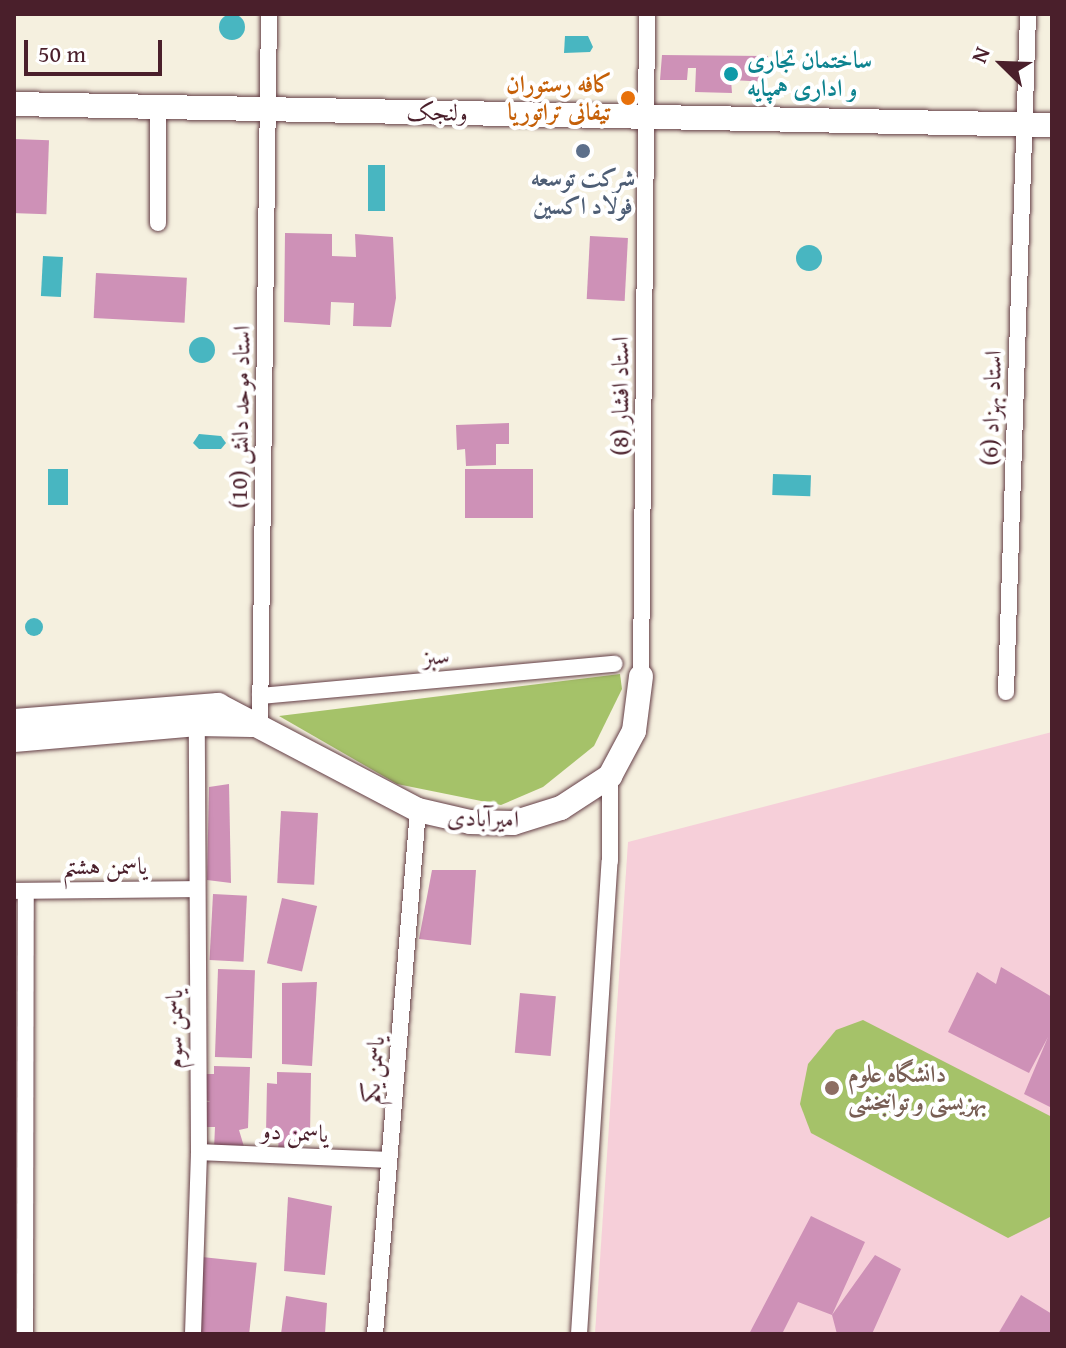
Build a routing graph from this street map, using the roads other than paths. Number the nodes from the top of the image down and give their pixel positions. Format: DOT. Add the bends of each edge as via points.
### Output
graph roads {
  1 [pos="269,14"];
  2 [pos="647,14"];
  3 [pos="1028,14"];
  4 [pos="14,104"];
  5 [pos="158,107"];
  6 [pos="268,109"];
  7 [pos="646,117"];
  8 [pos="1024,125"];
  9 [pos="1052,125"];
  10 [pos="158,223"];
  11 [pos="615,664"];
  12 [pos="641,676"];
  13 [pos="1006,692"];
  14 [pos="260,696"];
  15 [pos="197,714"];
  16 [pos="14,721"];
  17 [pos="260,726"];
  18 [pos="14,740"];
  19 [pos="610,776"];
  20 [pos="418,810"];
  21 [pos="197,889"];
  22 [pos="20,891"];
  23 [pos="199,1152"];
  24 [pos="389,1160"];
  25 [pos="25,1334"];
  26 [pos="193,1334"];
  27 [pos="375,1334"];
  28 [pos="579,1334"];
  1 -- 6 [label="street, استاد موحد دانش (10)"];
  2 -- 7 [label="street, استاد افشار (8)"];
  3 -- 8 [label="street, استاد بهزاد (6)"];
  4 -- 5 [label="main road, ولنجک"];
  5 -- 6 [label="main road, ولنجک"];
  5 -- 10 [label="street"];
  6 -- 7 [label="main road, ولنجک"];
  6 -- 14 [label="street, استاد موحد دانش (10)"];
  7 -- 8 [label="main road, ولنجک"];
  7 -- 12 [label="street, استاد افشار (8)"];
  8 -- 9 [label="main road, ولنجک"];
  8 -- 13 [label="street, استاد بهزاد (6)"];
  11 -- 14 [label="street, سبز"];
  12 -- 19 [label="main road" via="634,731"];
  14 -- 17 [label="street, استاد موحد دانش (10)"];
  15 -- 16 [label="main road, امیرآبادی"];
  15 -- 17 [label="main road, امیرآبادی"];
  15 -- 18 [label="main road, امیرآبادی"];
  15 -- 21 [label="street, یاسمن سوم"];
  17 -- 20 [label="main road, امیرآبادی"];
  19 -- 20 [label="main road, امیرآبادی" via="537,818 470,822"];
  19 -- 28 [label="street" via="610,861"];
  20 -- 24 [label="street, یاسمن یکم"];
  21 -- 22 [label="street, یاسمن هشتم"];
  21 -- 23 [label="street, یاسمن سوم"];
  22 -- 25 [label="street"];
  23 -- 24 [label="street, یاسمن دو"];
  23 -- 26 [label="street, یاسمن سوم"];
  24 -- 27 [label="street, یاسمن یکم"];
}
